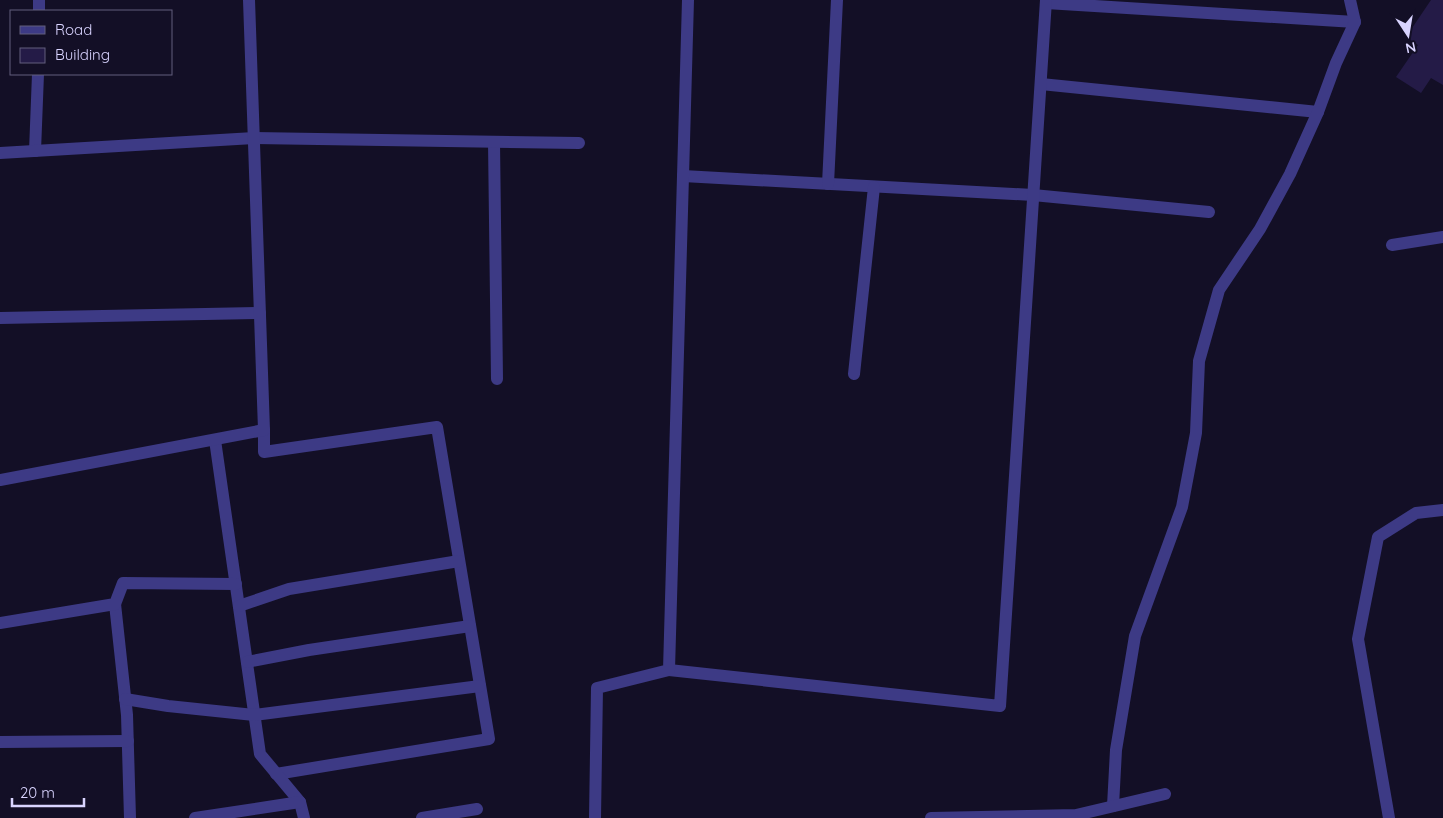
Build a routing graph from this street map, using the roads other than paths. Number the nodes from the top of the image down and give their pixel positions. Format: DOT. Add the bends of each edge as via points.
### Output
graph roads {
  1 [pos="249,0"];
  2 [pos="688,0"];
  3 [pos="837,0"];
  4 [pos="1350,0"];
  5 [pos="1046,2"];
  6 [pos="1355,22"];
  7 [pos="38,75"];
  8 [pos="1040,84"];
  9 [pos="1318,112"];
  10 [pos="254,138"];
  11 [pos="494,142"];
  12 [pos="579,143"];
  13 [pos="35,151"];
  14 [pos="0,153"];
  15 [pos="683,176"];
  16 [pos="828,184"];
  17 [pos="874,187"];
  18 [pos="1033,195"];
  19 [pos="1209,212"];
  20 [pos="1443,237"];
  21 [pos="1392,245"];
  22 [pos="260,313"];
  23 [pos="0,318"];
  24 [pos="854,374"];
  25 [pos="497,379"];
  26 [pos="264,430"];
  27 [pos="215,440"];
  28 [pos="0,480"];
  29 [pos="1443,510"];
  30 [pos="459,561"];
  31 [pos="236,584"];
  32 [pos="115,604"];
  33 [pos="239,606"];
  34 [pos="0,623"];
  35 [pos="470,626"];
  36 [pos="247,662"];
  37 [pos="668,670"];
  38 [pos="480,686"];
  39 [pos="125,699"];
  40 [pos="254,715"];
  41 [pos="128,741"];
  42 [pos="0,742"];
  43 [pos="276,774"];
  44 [pos="1165,794"];
  45 [pos="300,802"];
  46 [pos="1113,806"];
  47 [pos="477,808"];
  48 [pos="130,818"];
  49 [pos="194,818"];
  50 [pos="304,818"];
  51 [pos="422,818"];
  52 [pos="595,818"];
  53 [pos="931,818"];
  54 [pos="1388,818"];
  1 -- 10 [label="street"];
  2 -- 15 [label="street"];
  3 -- 16 [label="street"];
  4 -- 6 [label="street"];
  5 -- 6 [label="street"];
  5 -- 8 [label="street"];
  6 -- 9 [label="street"];
  7 -- 13 [label="street"];
  8 -- 9 [label="street"];
  8 -- 18 [label="street"];
  9 -- 46 [label="street" via="1260,229 1219,290 1199,361 1196,432 1182,507 1135,636 1116,750"];
  10 -- 11 [label="street"];
  10 -- 13 [label="street"];
  10 -- 22 [label="street"];
  11 -- 12 [label="street"];
  11 -- 25 [label="street"];
  13 -- 14 [label="street"];
  15 -- 16 [label="street"];
  15 -- 37 [label="street"];
  16 -- 17 [label="street"];
  17 -- 18 [label="street"];
  17 -- 24 [label="street"];
  18 -- 19 [label="street"];
  18 -- 37 [label="street" via="1000,706"];
  20 -- 21 [label="street"];
  22 -- 23 [label="street"];
  22 -- 26 [label="street"];
  26 -- 27 [label="street"];
  26 -- 30 [label="street" via="264,452 437,427"];
  27 -- 28 [label="street"];
  27 -- 31 [label="street"];
  29 -- 54 [label="street" via="1416,513 1378,537 1358,638"];
  30 -- 33 [label="street" via="289,589"];
  30 -- 35 [label="street"];
  31 -- 32 [label="street" via="123,583"];
  31 -- 33 [label="street"];
  32 -- 34 [label="street"];
  32 -- 39 [label="street"];
  33 -- 36 [label="street"];
  35 -- 36 [label="street"];
  35 -- 38 [label="street"];
  36 -- 40 [label="street"];
  37 -- 52 [label="street" via="597,688"];
  38 -- 40 [label="street"];
  38 -- 43 [label="street" via="489,740"];
  39 -- 40 [label="street"];
  39 -- 41 [label="street"];
  40 -- 43 [label="street" via="260,754"];
  41 -- 42 [label="street"];
  41 -- 48 [label="street"];
  43 -- 45 [label="street"];
  44 -- 46 [label="street"];
  45 -- 49 [label="street"];
  45 -- 50 [label="street"];
  46 -- 53 [label="street" via="1076,815"];
  47 -- 51 [label="street"];
}
